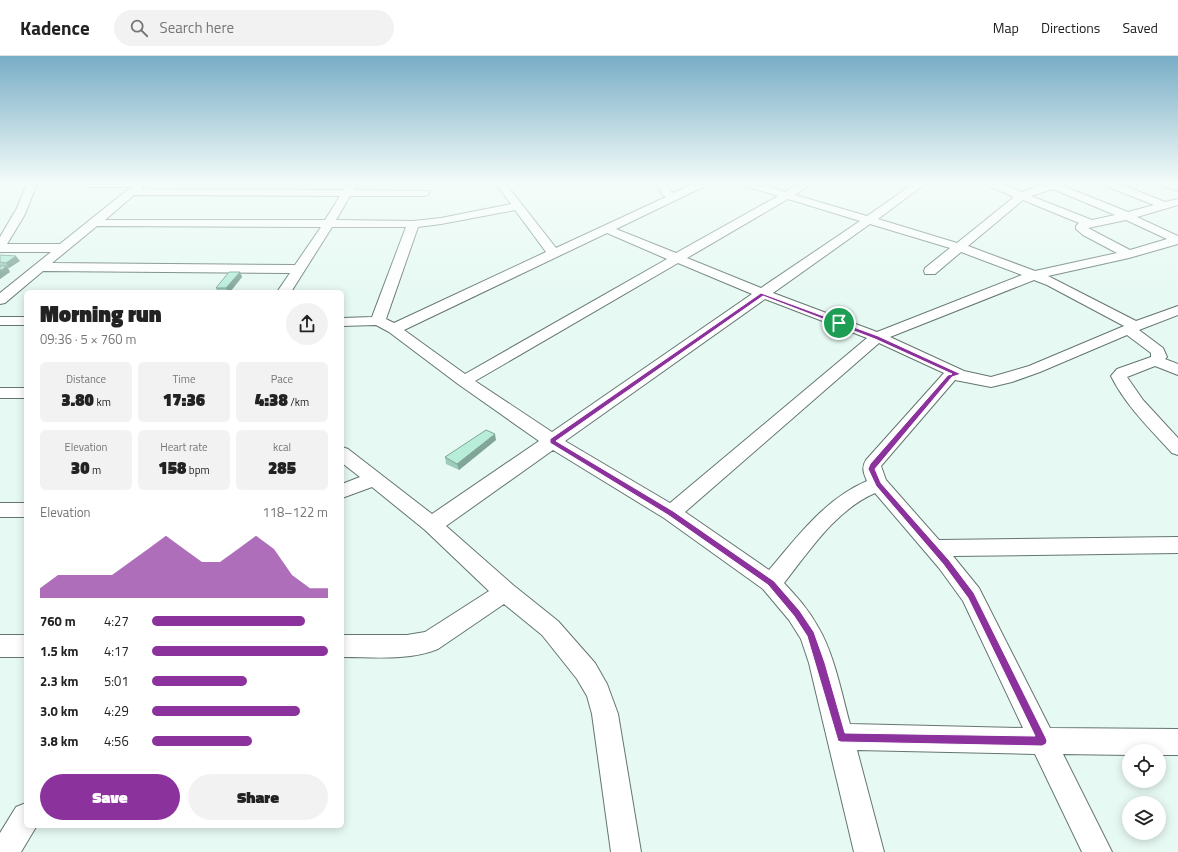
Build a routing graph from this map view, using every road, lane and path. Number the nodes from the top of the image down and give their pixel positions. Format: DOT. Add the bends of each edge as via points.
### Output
graph roads {
  1 [pos="16,221"];
  2 [pos="440,221"];
  3 [pos="529,221"];
  4 [pos="623,221"];
  5 [pos="740,221"];
  6 [pos="866,221"];
  7 [pos="872,221"];
  8 [pos="993,221"];
  9 [pos="1084,221"];
  10 [pos="1104,221"];
  11 [pos="1137,221"];
  12 [pos="96,223"];
  13 [pos="329,223"];
  14 [pos="413,224"];
  15 [pos="1091,224"];
  16 [pos="607,229"];
  17 [pos="1177,241"];
  18 [pos="0,244"];
  19 [pos="0,248"];
  20 [pos="64,248"];
  21 [pos="961,248"];
  22 [pos="554,254"];
  23 [pos="1129,254"];
  24 [pos="676,258"];
  25 [pos="41,267"];
  26 [pos="298,269"];
  27 [pos="930,271"];
  28 [pos="1034,275"];
  29 [pos="285,290"];
  30 [pos="763,294"];
  31 [pos="0,300"];
  32 [pos="1178,310"];
  33 [pos="0,321"];
  34 [pos="24,321"];
  35 [pos="344,322"];
  36 [pos="386,325"];
  37 [pos="1131,327"];
  38 [pos="876,337"];
  39 [pos="1156,361"];
  40 [pos="1178,370"];
  41 [pos="958,374"];
  42 [pos="464,381"];
  43 [pos="0,393"];
  44 [pos="24,393"];
  45 [pos="552,441"];
  46 [pos="1178,449"];
  47 [pos="344,455"];
  48 [pos="375,479"];
  49 [pos="878,484"];
  50 [pos="344,490"];
  51 [pos="0,510"];
  52 [pos="24,510"];
  53 [pos="671,513"];
  54 [pos="432,525"];
  55 [pos="1178,545"];
  56 [pos="933,548"];
  57 [pos="771,583"];
  58 [pos="505,592"];
  59 [pos="0,646"];
  60 [pos="24,646"];
  61 [pos="344,646"];
  62 [pos="841,737"];
  63 [pos="1042,741"];
  64 [pos="1178,742"];
  65 [pos="24,820"];
  66 [pos="5,852"];
  67 [pos="626,852"];
  68 [pos="869,852"];
  69 [pos="1097,852"];
  1 -- 18 [label="street"];
  2 -- 14 [label="street"];
  3 -- 22 [label="street"];
  4 -- 16 [label="street"];
  5 -- 24 [label="street"];
  6 -- 30 [label="street"];
  7 -- 21 [label="street"];
  8 -- 21 [label="street"];
  9 -- 15 [label="street"];
  10 -- 15 [label="street"];
  11 -- 17 [label="street"];
  12 -- 13 [label="street"];
  12 -- 20 [label="street"];
  13 -- 14 [label="street"];
  13 -- 26 [label="street"];
  14 -- 36 [label="street"];
  15 -- 23 [label="street" via="1082,226 1082,229"];
  16 -- 22 [label="street"];
  16 -- 24 [label="street"];
  17 -- 23 [label="street"];
  19 -- 20 [label="street"];
  20 -- 25 [label="street"];
  21 -- 27 [label="street"];
  21 -- 28 [label="street"];
  22 -- 36 [label="street"];
  23 -- 28 [label="street"];
  24 -- 30 [label="street"];
  24 -- 42 [label="street"];
  25 -- 26 [label="street"];
  25 -- 31 [label="street"];
  26 -- 29 [label="street"];
  28 -- 37 [label="street"];
  28 -- 38 [label="street"];
  30 -- 38 [label="street"];
  30 -- 45 [label="street"];
  32 -- 37 [label="street"];
  33 -- 34 [label="street"];
  35 -- 36 [label="street"];
  36 -- 42 [label="street"];
  37 -- 39 [label="street" via="1158,351 1160,356"];
  37 -- 41 [label="street" via="1024,374 996,382 986,382"];
  38 -- 41 [label="street"];
  38 -- 53 [label="street"];
  39 -- 40 [label="street"];
  39 -- 46 [label="street" via="1123,372 1119,376 1131,395"];
  41 -- 49 [label="street" via="950,376 872,465 872,473"];
  42 -- 45 [label="street"];
  43 -- 44 [label="street"];
  45 -- 53 [label="street"];
  45 -- 54 [label="street"];
  47 -- 48 [label="street"];
  48 -- 50 [label="street"];
  48 -- 54 [label="street"];
  49 -- 56 [label="street"];
  49 -- 57 [label="street" via="854,495 837,508"];
  51 -- 52 [label="street"];
  53 -- 57 [label="street"];
  54 -- 58 [label="street"];
  55 -- 56 [label="street"];
  56 -- 63 [label="street" via="971,595"];
  57 -- 62 [label="street" via="811,634"];
  58 -- 61 [label="street" via="430,642 407,646"];
  58 -- 67 [label="street" via="550,628 586,671 598,692 605,714"];
  59 -- 60 [label="street"];
  62 -- 63 [label="street"];
  62 -- 68 [label="street"];
  63 -- 64 [label="street"];
  63 -- 69 [label="street"];
  65 -- 66 [label="street"];
}
